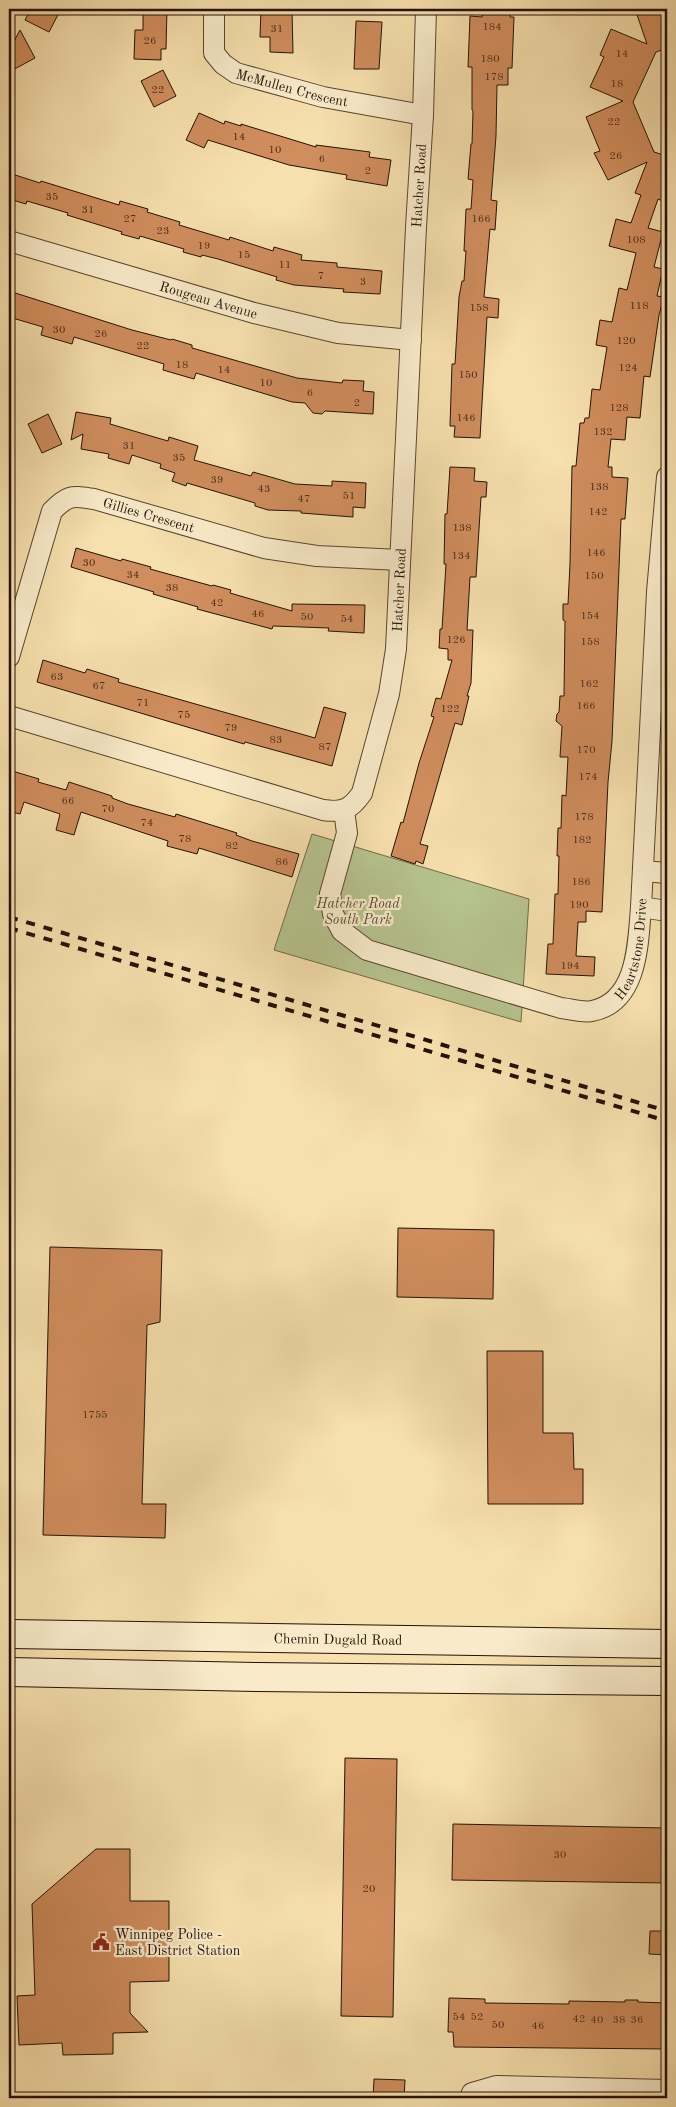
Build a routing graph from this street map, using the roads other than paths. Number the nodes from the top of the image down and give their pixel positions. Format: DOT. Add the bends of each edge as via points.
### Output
graph roads {
  1 [pos="214,9"];
  2 [pos="426,9"];
  3 [pos="423,115"];
  4 [pos="9,240"];
  5 [pos="411,340"];
  6 [pos="667,477"];
  7 [pos="400,560"];
  8 [pos="662,594"];
  9 [pos="661,635"];
  10 [pos="9,657"];
  11 [pos="9,716"];
  12 [pos="344,810"];
  13 [pos="643,871"];
  14 [pos="667,873"];
  15 [pos="641,907"];
  16 [pos="667,910"];
  17 [pos="9,1634"];
  18 [pos="667,1644"];
  19 [pos="9,1672"];
  20 [pos="667,1681"];
  21 [pos="667,2090"];
  22 [pos="470,2098"];
  1 -- 3 [label="street, McMullen Crescent" via="214,53 236,73 323,97"];
  2 -- 3 [label="street, Hatcher Road"];
  3 -- 5 [label="street, Hatcher Road"];
  4 -- 5 [label="street, Rougeau Avenue" via="254,313 338,333"];
  5 -- 7 [label="street, Hatcher Road"];
  6 -- 8 [label="street, Heartstone Drive"];
  7 -- 10 [label="street, Gillies Crescent" via="317,556 264,548 94,499 64,499 52,511"];
  7 -- 12 [label="street, Hatcher Road" via="396,649 389,694 362,792 355,803"];
  8 -- 9 [label="street, Heartstone Drive"];
  9 -- 13 [label="street, Heartstone Drive"];
  11 -- 12 [label="street" via="323,810"];
  12 -- 15 [label="street, Heartstone Drive" via="347,833 330,894 333,914 342,931 367,950 561,1008 592,1012 620,996 630,978"];
  13 -- 14 [label="street"];
  13 -- 15 [label="street, Heartstone Drive"];
  15 -- 16 [label="street"];
  17 -- 18 [label="main road, Chemin Dugald Road"];
  19 -- 20 [label="main road"];
  21 -- 22 [label="street" via="496,2086 472,2093"];
}
